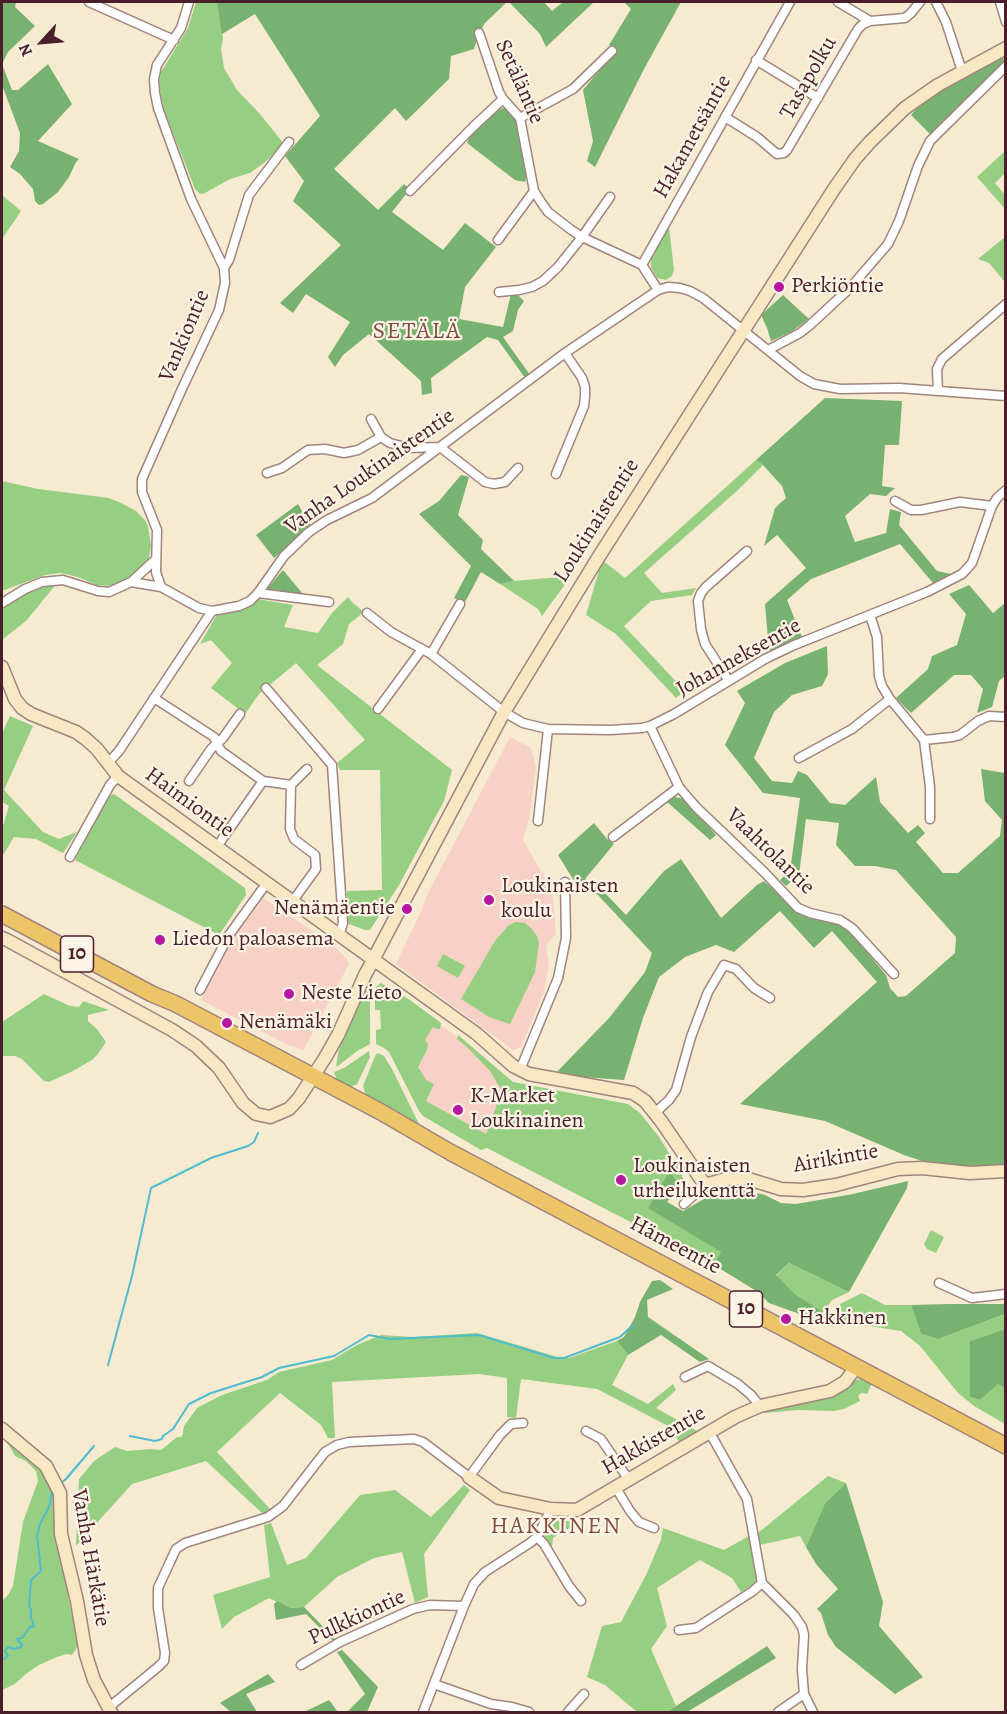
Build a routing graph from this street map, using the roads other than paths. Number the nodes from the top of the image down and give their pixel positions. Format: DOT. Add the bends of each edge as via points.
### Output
graph roads {
  1 [pos="89,2"];
  2 [pos="189,2"];
  3 [pos="790,2"];
  4 [pos="838,2"];
  5 [pos="920,2"];
  6 [pos="936,2"];
  7 [pos="1000,2"];
  8 [pos="870,21"];
  9 [pos="1005,22"];
  10 [pos="479,33"];
  11 [pos="174,40"];
  12 [pos="1005,48"];
  13 [pos="612,51"];
  14 [pos="756,60"];
  15 [pos="1005,66"];
  16 [pos="962,71"];
  17 [pos="818,98"];
  18 [pos="503,99"];
  19 [pos="520,117"];
  20 [pos="725,117"];
  21 [pos="289,142"];
  22 [pos="534,190"];
  23 [pos="410,191"];
  24 [pos="610,196"];
  25 [pos="582,237"];
  26 [pos="498,240"];
  27 [pos="642,265"];
  28 [pos="224,268"];
  29 [pos="658,290"];
  30 [pos="499,292"];
  31 [pos="1005,304"];
  32 [pos="743,330"];
  33 [pos="768,350"];
  34 [pos="566,353"];
  35 [pos="938,391"];
  36 [pos="1005,396"];
  37 [pos="371,419"];
  38 [pos="381,437"];
  39 [pos="440,447"];
  40 [pos="518,468"];
  41 [pos="267,472"];
  42 [pos="556,474"];
  43 [pos="1005,490"];
  44 [pos="895,501"];
  45 [pos="992,506"];
  46 [pos="747,551"];
  47 [pos="156,559"];
  48 [pos="131,582"];
  49 [pos="161,587"];
  50 [pos="258,593"];
  51 [pos="328,602"];
  52 [pos="2,603"];
  53 [pos="460,604"];
  54 [pos="212,611"];
  55 [pos="367,614"];
  56 [pos="870,615"];
  57 [pos="422,649"];
  58 [pos="431,654"];
  59 [pos="2,667"];
  60 [pos="729,681"];
  61 [pos="266,688"];
  62 [pos="154,698"];
  63 [pos="890,699"];
  64 [pos="378,709"];
  65 [pos="504,712"];
  66 [pos="240,714"];
  67 [pos="1005,717"];
  68 [pos="650,726"];
  69 [pos="548,729"];
  70 [pos="924,740"];
  71 [pos="218,744"];
  72 [pos="799,758"];
  73 [pos="107,764"];
  74 [pos="307,768"];
  75 [pos="118,776"];
  76 [pos="189,781"];
  77 [pos="263,781"];
  78 [pos="291,784"];
  79 [pos="679,787"];
  80 [pos="930,819"];
  81 [pos="538,821"];
  82 [pos="613,837"];
  83 [pos="216,848"];
  84 [pos="70,857"];
  85 [pos="565,882"];
  86 [pos="266,884"];
  87 [pos="292,902"];
  88 [pos="2,914"];
  89 [pos="339,936"];
  90 [pos="2,939"];
  91 [pos="373,960"];
  92 [pos="894,974"];
  93 [pos="200,990"];
  94 [pos="770,998"];
  95 [pos="520,1070"];
  96 [pos="310,1081"];
  97 [pos="655,1113"];
  98 [pos="1005,1171"];
  99 [pos="705,1185"];
  100 [pos="684,1204"];
  101 [pos="939,1283"];
  102 [pos="1005,1294"];
  103 [pos="856,1366"];
  104 [pos="685,1377"];
  105 [pos="760,1406"];
  106 [pos="523,1423"];
  107 [pos="2,1429"];
  108 [pos="586,1431"];
  109 [pos="710,1433"];
  110 [pos="1005,1446"];
  111 [pos="469,1477"];
  112 [pos="629,1480"];
  113 [pos="616,1488"];
  114 [pos="551,1509"];
  115 [pos="654,1528"];
  116 [pos="537,1536"];
  117 [pos="762,1583"];
  118 [pos="581,1601"];
  119 [pos="464,1606"];
  120 [pos="679,1630"];
  121 [pos="301,1665"];
  122 [pos="434,1684"];
  123 [pos="584,1694"];
  124 [pos="804,1694"];
  125 [pos="110,1710"];
  126 [pos="423,1713"];
  127 [pos="529,1713"];
  128 [pos="568,1713"];
  129 [pos="778,1713"];
  130 [pos="813,1713"];
  1 -- 11 [label="street"];
  2 -- 11 [label="street, Vankiontie"];
  3 -- 14 [label="street, Hakametsäntie"];
  4 -- 8 [label="street"];
  5 -- 8 [label="street" via="905,18"];
  6 -- 16 [label="street"];
  7 -- 9 [label="street"];
  8 -- 17 [label="street, Tasapolku" via="858,29"];
  10 -- 18 [label="street, Setäläntie"];
  11 -- 28 [label="street, Vankiontie" via="157,65 154,79 158,108 191,200"];
  12 -- 16 [label="street, Loukinaistentie"];
  13 -- 19 [label="street" via="573,89"];
  14 -- 17 [label="street"];
  14 -- 20 [label="street, Hakametsäntie"];
  15 -- 33 [label="street" via="930,141 888,244 850,288 810,325"];
  16 -- 32 [label="street, Loukinaistentie" via="905,108 855,159"];
  17 -- 20 [label="street, Tasapolku" via="781,155"];
  18 -- 19 [label="street, Setäläntie"];
  18 -- 23 [label="street"];
  19 -- 22 [label="street, Setäläntie"];
  20 -- 27 [label="street, Hakametsäntie"];
  21 -- 28 [label="street" via="249,195"];
  22 -- 25 [label="street, Setäläntie" via="548,212"];
  22 -- 26 [label="street"];
  24 -- 25 [label="street"];
  25 -- 27 [label="street, Setäläntie"];
  25 -- 30 [label="street" via="543,281"];
  27 -- 29 [label="street"];
  28 -- 47 [label="street, Vankiontie" via="224,297 219,310 142,479 142,492 157,530"];
  29 -- 32 [label="street" via="668,287 690,291"];
  29 -- 34 [label="street, Vanha Loukinaistentie"];
  31 -- 35 [label="street" via="942,359 937,369"];
  32 -- 33 [label="street"];
  32 -- 65 [label="street, Loukinaistentie"];
  33 -- 35 [label="street" via="814,384 840,389"];
  34 -- 39 [label="street, Vanha Loukinaistentie"];
  34 -- 42 [label="street" via="582,378 585,396"];
  35 -- 36 [label="street"];
  37 -- 38 [label="street"];
  38 -- 39 [label="street" via="409,448"];
  38 -- 41 [label="street" via="344,453 308,450 282,468"];
  39 -- 40 [label="street" via="485,482 505,482"];
  39 -- 50 [label="street, Vanha Loukinaistentie" via="372,498 309,532 284,556"];
  43 -- 45 [label="street, Johanneksentie"];
  44 -- 45 [label="street" via="911,510 960,502"];
  45 -- 56 [label="street, Johanneksentie" via="968,569 952,580"];
  46 -- 60 [label="street" via="706,587 698,601 705,644"];
  47 -- 48 [label="street"];
  47 -- 49 [label="street, Vankiontie"];
  48 -- 49 [label="street"];
  48 -- 52 [label="street" via="109,592 51,580"];
  49 -- 54 [label="street"];
  50 -- 51 [label="street"];
  50 -- 54 [label="street, Vanha Loukinaistentie" via="239,606"];
  53 -- 58 [label="street"];
  54 -- 62 [label="street"];
  55 -- 57 [label="street, Johanneksentie"];
  56 -- 60 [label="street, Johanneksentie" via="792,646"];
  56 -- 63 [label="street" via="877,637 879,676"];
  57 -- 58 [label="street, Johanneksentie"];
  57 -- 64 [label="street"];
  58 -- 65 [label="street, Johanneksentie"];
  59 -- 73 [label="street, Haimiontie" via="22,708 76,732 98,749"];
  60 -- 68 [label="street, Johanneksentie"];
  61 -- 89 [label="street" via="332,765 343,923"];
  62 -- 71 [label="street" via="214,737"];
  62 -- 73 [label="street"];
  63 -- 70 [label="street"];
  63 -- 72 [label="street" via="852,729"];
  65 -- 69 [label="street, Johanneksentie" via="523,723"];
  65 -- 91 [label="street, Loukinaistentie"];
  66 -- 71 [label="street"];
  67 -- 70 [label="street" via="989,716 960,735"];
  68 -- 69 [label="street, Johanneksentie"];
  68 -- 79 [label="street, Vaahtolantie"];
  69 -- 81 [label="street"];
  70 -- 80 [label="street"];
  71 -- 76 [label="street"];
  71 -- 77 [label="street" via="221,751"];
  73 -- 75 [label="street, Haimiontie"];
  74 -- 78 [label="street"];
  75 -- 83 [label="street, Haimiontie"];
  75 -- 84 [label="street"];
  77 -- 78 [label="street"];
  77 -- 83 [label="street"];
  78 -- 87 [label="street" via="291,829 294,839 315,855 316,869"];
  79 -- 82 [label="street"];
  79 -- 92 [label="street, Vaahtolantie" via="798,908 840,920 852,928"];
  83 -- 86 [label="street, Haimiontie"];
  85 -- 95 [label="street" via="566,938 558,978"];
  86 -- 87 [label="street, Haimiontie"];
  86 -- 93 [label="street" via="229,935"];
  87 -- 89 [label="street, Haimiontie"];
  88 -- 96 [label="highway, Hämeentie / 10" via="152,994 206,1029"];
  89 -- 91 [label="street, Haimiontie"];
  90 -- 96 [label="street, Loukinaistentie" via="196,1046 256,1114 270,1117 283,1113"];
  91 -- 95 [label="street"];
  91 -- 96 [label="street, Loukinaistentie" via="338,1035"];
  94 -- 97 [label="street" via="736,969 724,965 708,992 675,1090"];
  95 -- 97 [label="street" via="633,1093"];
  96 -- 103 [label="highway, Hämeentie / 10"];
  97 -- 99 [label="street"];
  98 -- 99 [label="street, Airikintie" via="898,1169 803,1191 745,1178"];
  99 -- 100 [label="street, Airikintie"];
  101 -- 102 [label="street" via="972,1298"];
  103 -- 105 [label="street, Hakkistentie" via="845,1382 830,1391"];
  103 -- 110 [label="highway, Hämeentie / 10"];
  104 -- 105 [label="street" via="708,1366 738,1384"];
  105 -- 109 [label="street, Hakkistentie"];
  106 -- 111 [label="street" via="511,1424 500,1435"];
  107 -- 125 [label="street, Vanha Härkätie" via="46,1466 60,1493 61,1534 86,1655"];
  108 -- 112 [label="street" via="601,1439"];
  109 -- 112 [label="street, Hakkistentie"];
  109 -- 117 [label="street" via="747,1499"];
  111 -- 114 [label="street, Hakkistentie" via="499,1498"];
  111 -- 125 [label="street" via="414,1439 349,1442 325,1452 283,1506 268,1517 176,1549 158,1588 164,1661"];
  112 -- 113 [label="street, Hakkistentie"];
  113 -- 114 [label="street, Hakkistentie" via="578,1510"];
  113 -- 115 [label="street" via="639,1522"];
  114 -- 116 [label="street"];
  116 -- 118 [label="street"];
  116 -- 119 [label="street" via="485,1572 474,1584"];
  117 -- 120 [label="street" via="696,1628"];
  117 -- 124 [label="street" via="802,1627"];
  119 -- 121 [label="street, Pulkkiontie" via="413,1609 348,1638"];
  119 -- 122 [label="street"];
  122 -- 126 [label="street"];
  122 -- 127 [label="street"];
  123 -- 128 [label="street"];
  124 -- 129 [label="street"];
  124 -- 130 [label="street"];
}
